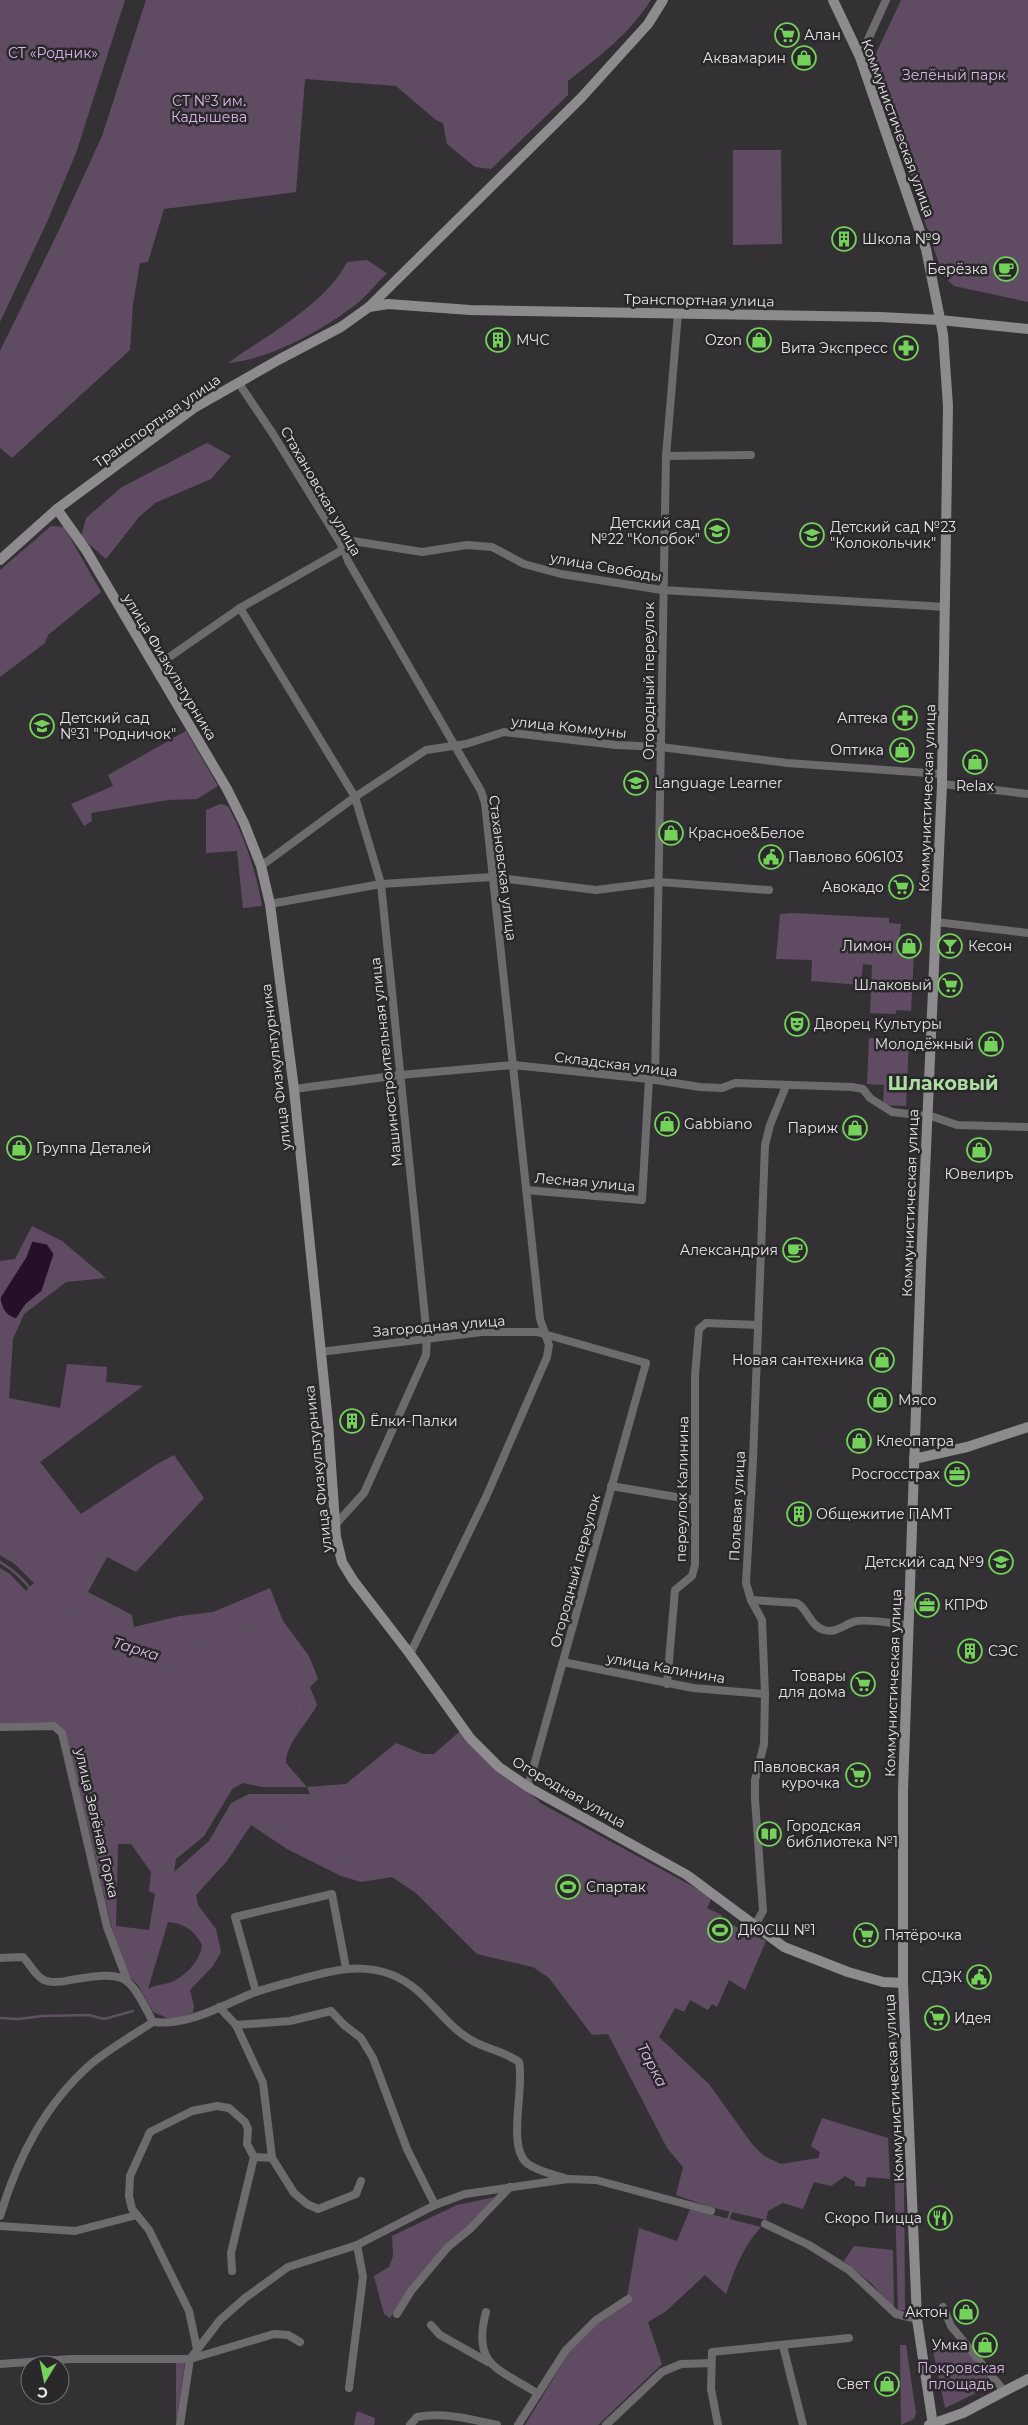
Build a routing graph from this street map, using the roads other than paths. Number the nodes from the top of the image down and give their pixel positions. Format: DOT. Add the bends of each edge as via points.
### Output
graph roads {
  1 [pos="663,0"];
  2 [pos="833,0"];
  3 [pos="886,0"];
  4 [pos="860,57"];
  5 [pos="369,307"];
  6 [pos="678,313"];
  7 [pos="940,320"];
  8 [pos="1028,329"];
  9 [pos="238,382"];
  10 [pos="751,455"];
  11 [pos="666,456"];
  12 [pos="57,509"];
  13 [pos="344,549"];
  14 [pos="0,560"];
  15 [pos="662,590"];
  16 [pos="946,607"];
  17 [pos="240,608"];
  18 [pos="155,667"];
  19 [pos="453,745"];
  20 [pos="661,747"];
  21 [pos="942,779"];
  22 [pos="1028,794"];
  23 [pos="355,796"];
  24 [pos="261,866"];
  25 [pos="492,877"];
  26 [pos="659,882"];
  27 [pos="381,884"];
  28 [pos="769,890"];
  29 [pos="270,904"];
  30 [pos="936,922"];
  31 [pos="1028,933"];
  32 [pos="513,1065"];
  33 [pos="400,1075"];
  34 [pos="652,1080"];
  35 [pos="786,1086"];
  36 [pos="294,1089"];
  37 [pos="928,1116"];
  38 [pos="1028,1127"];
  39 [pos="526,1190"];
  40 [pos="642,1200"];
  41 [pos="758,1325"];
  42 [pos="544,1333"];
  43 [pos="427,1338"];
  44 [pos="320,1352"];
  45 [pos="646,1363"];
  46 [pos="1028,1427"];
  47 [pos="914,1459"];
  48 [pos="611,1486"];
  49 [pos="694,1500"];
  50 [pos="335,1525"];
  51 [pos="751,1600"];
  52 [pos="908,1625"];
  53 [pos="410,1654"];
  54 [pos="563,1662"];
  55 [pos="667,1684"];
  56 [pos="765,1694"];
  57 [pos="0,1727"];
  58 [pos="528,1787"];
  59 [pos="755,1925"];
  60 [pos="0,1958"];
  61 [pos="346,1968"];
  62 [pos="127,1980"];
  63 [pos="903,1983"];
  64 [pos="256,1992"];
  65 [pos="219,2007"];
  66 [pos="153,2022"];
  67 [pos="236,2025"];
  68 [pos="254,2157"];
  69 [pos="272,2158"];
  70 [pos="568,2179"];
  71 [pos="361,2181"];
  72 [pos="512,2186"];
  73 [pos="435,2205"];
  74 [pos="711,2211"];
  75 [pos="137,2215"];
  76 [pos="0,2216"];
  77 [pos="765,2224"];
  78 [pos="0,2226"];
  79 [pos="357,2245"];
  80 [pos="232,2271"];
  81 [pos="628,2299"];
  82 [pos="943,2307"];
  83 [pos="486,2312"];
  84 [pos="398,2314"];
  85 [pos="917,2319"];
  86 [pos="430,2325"];
  87 [pos="848,2338"];
  88 [pos="300,2342"];
  89 [pos="783,2346"];
  90 [pos="197,2349"];
  91 [pos="190,2359"];
  92 [pos="488,2362"];
  93 [pos="712,2363"];
  94 [pos="0,2364"];
  95 [pos="1028,2379"];
  96 [pos="349,2388"];
  97 [pos="1005,2392"];
  98 [pos="536,2393"];
  99 [pos="180,2425"];
  100 [pos="410,2425"];
  101 [pos="497,2425"];
  102 [pos="518,2425"];
  103 [pos="606,2425"];
  104 [pos="718,2425"];
  105 [pos="803,2425"];
  106 [pos="931,2425"];
  1 -- 5 [label="street, Транспортная улица" via="648,24 587,92"];
  2 -- 4 [label="street, Коммунистическая улица"];
  3 -- 4 [label="street"];
  4 -- 7 [label="street, Коммунистическая улица" via="926,249"];
  5 -- 6 [label="street, Транспортная улица" via="388,304 466,310"];
  5 -- 9 [label="street, Транспортная улица" via="341,327"];
  6 -- 7 [label="street, Транспортная улица"];
  6 -- 11 [label="street, Огородный переулок"];
  7 -- 8 [label="street, Транспортная улица"];
  7 -- 16 [label="street, Коммунистическая улица" via="948,406"];
  9 -- 12 [label="street, Транспортная улица" via="194,408"];
  9 -- 13 [label="street, Стахановская улица"];
  10 -- 11 [label="street"];
  11 -- 15 [label="street, Огородный переулок"];
  12 -- 14 [label="street, Транспортная улица"];
  12 -- 18 [label="street, улица Физкультурника" via="86,550"];
  13 -- 15 [label="street, улица Свободы" via="353,542 422,552 467,545 492,547 524,564 561,574"];
  13 -- 17 [label="street, улица Свободы"];
  13 -- 19 [label="street, Стахановская улица"];
  15 -- 16 [label="street, улица Свободы"];
  15 -- 20 [label="street, Огородный переулок"];
  16 -- 21 [label="street, Коммунистическая улица"];
  17 -- 18 [label="street, улица Свободы"];
  17 -- 23 [label="street, Машиностроительная улица"];
  18 -- 24 [label="street, улица Физкультурника" via="227,789"];
  19 -- 20 [label="street, улица Коммуны" via="504,732"];
  19 -- 23 [label="street, улица Коммуны" via="426,750"];
  19 -- 25 [label="street, Стахановская улица" via="485,803"];
  20 -- 21 [label="street, улица Коммуны"];
  20 -- 26 [label="street, Огородный переулок"];
  21 -- 22 [label="street, улица Коммуны"];
  21 -- 30 [label="street, Коммунистическая улица"];
  23 -- 24 [label="street, улица Коммуны"];
  23 -- 27 [label="street, Машиностроительная улица"];
  24 -- 29 [label="street, улица Физкультурника"];
  25 -- 26 [label="street" via="596,890"];
  25 -- 27 [label="street"];
  25 -- 32 [label="street, Стахановская улица"];
  26 -- 28 [label="street"];
  26 -- 34 [label="street, Огородный переулок"];
  27 -- 29 [label="street"];
  27 -- 33 [label="street, Машиностроительная улица"];
  29 -- 36 [label="street, улица Физкультурника"];
  30 -- 31 [label="street"];
  30 -- 37 [label="street, Коммунистическая улица"];
  32 -- 33 [label="street, Складская улица"];
  32 -- 34 [label="street, Складская улица"];
  32 -- 39 [label="street, Стахановская улица"];
  33 -- 36 [label="street, Складская улица"];
  33 -- 43 [label="street, Машиностроительная улица"];
  34 -- 35 [label="street, Складская улица" via="722,1088 735,1083"];
  34 -- 40 [label="street, Огородный переулок"];
  35 -- 37 [label="street, Складская улица" via="863,1089 870,1098 892,1112"];
  35 -- 41 [label="street, Полевая улица" via="765,1145"];
  36 -- 44 [label="street, улица Физкультурника"];
  37 -- 38 [label="street, Складская улица" via="957,1125"];
  37 -- 47 [label="street, Коммунистическая улица"];
  39 -- 40 [label="street, Лесная улица"];
  39 -- 42 [label="street, Стахановская улица"];
  41 -- 49 [label="street, переулок Калинина" via="706,1323 699,1329 695,1375 697,1459"];
  41 -- 51 [label="street, Полевая улица" via="746,1583"];
  42 -- 43 [label="street, Загородная улица" via="482,1332"];
  42 -- 45 [label="street, Загородная улица"];
  42 -- 53 [label="street" via="549,1345 542,1370 486,1498"];
  43 -- 44 [label="street, Загородная улица"];
  43 -- 50 [label="street, Машиностроительная улица" via="426,1355 364,1493"];
  44 -- 50 [label="street, улица Физкультурника"];
  45 -- 48 [label="street, Огородный переулок"];
  46 -- 47 [label="street" via="967,1447"];
  47 -- 52 [label="street, Коммунистическая улица"];
  48 -- 49 [label="street"];
  48 -- 54 [label="street, Огородный переулок"];
  49 -- 55 [label="street, переулок Калинина" via="695,1565 692,1576 675,1590"];
  50 -- 53 [label="street, улица Физкультурника" via="342,1562"];
  51 -- 52 [label="street" via="797,1603 804,1607 815,1625 824,1630 836,1630 856,1621"];
  51 -- 56 [label="street, Полевая улица" via="762,1620"];
  52 -- 63 [label="street, Коммунистическая улица" via="903,1800"];
  53 -- 58 [label="street, Огородная улица" via="470,1738 499,1767"];
  54 -- 55 [label="street, улица Калинина"];
  54 -- 58 [label="street, Огородный переулок"];
  55 -- 56 [label="street, улица Калинина"];
  56 -- 59 [label="street, Полевая улица" via="764,1744 755,1780 763,1911"];
  57 -- 62 [label="street, улица Зелёная Горка" via="54,1726 62,1732 107,1927"];
  58 -- 59 [label="street, Огородная улица" via="687,1875"];
  59 -- 63 [label="street, Огородная улица" via="784,1947 848,1972 883,1982"];
  60 -- 62 [label="street" via="23,1957 46,1981 100,1976"];
  61 -- 64 [label="street"];
  61 -- 64 [label="street" via="332,1894 235,1917"];
  61 -- 70 [label="street" via="374,1969 396,1976 418,1991 451,2025 471,2040 506,2053 519,2062 522,2076 517,2144 520,2155 527,2164"];
  62 -- 66 [label="street, улица Зелёная Горка" via="134,1986"];
  63 -- 85 [label="street, Коммунистическая улица"];
  64 -- 65 [label="street"];
  65 -- 66 [label="street" via="190,2019 168,2024"];
  65 -- 67 [label="street"];
  66 -- 76 [label="street" via="94,2062 51,2107 30,2140"];
  67 -- 69 [label="street" via="263,2083"];
  67 -- 73 [label="street" via="290,2021 331,2011 360,2038 372,2058 407,2150"];
  68 -- 69 [label="street"];
  68 -- 75 [label="street" via="247,2144 245,2122 229,2108 217,2106 192,2111 150,2132 130,2176 129,2196"];
  68 -- 80 [label="street" via="231,2253"];
  69 -- 71 [label="street" via="294,2193 318,2209 356,2194"];
  70 -- 72 [label="street"];
  70 -- 74 [label="street" via="596,2180"];
  72 -- 73 [label="street" via="465,2194"];
  72 -- 84 [label="street" via="448,2247 411,2291"];
  73 -- 79 [label="street"];
  75 -- 78 [label="street" via="75,2231"];
  75 -- 90 [label="street" via="149,2230 189,2311"];
  77 -- 85 [label="street" via="809,2245 849,2270 896,2314"];
  79 -- 90 [label="street" via="288,2267 220,2320"];
  79 -- 96 [label="street" via="363,2277"];
  81 -- 98 [label="street" via="596,2320 566,2350"];
  82 -- 97 [label="street" via="951,2326"];
  83 -- 92 [label="street" via="481,2344"];
  85 -- 106 [label="street, Коммунистическая улица"];
  86 -- 92 [label="street" via="451,2342"];
  87 -- 89 [label="street"];
  88 -- 91 [label="street" via="288,2335 274,2334"];
  89 -- 93 [label="street" via="712,2352"];
  89 -- 105 [label="street"];
  90 -- 91 [label="street"];
  91 -- 94 [label="street" via="72,2359"];
  91 -- 99 [label="street"];
  92 -- 98 [label="street"];
  93 -- 103 [label="street" via="682,2364 662,2372"];
  93 -- 104 [label="street" via="711,2389"];
  95 -- 97 [label="street"];
  97 -- 106 [label="street" via="944,2422"];
  98 -- 102 [label="street"];
  100 -- 101 [label="street" via="416,2416 428,2415"];
}
